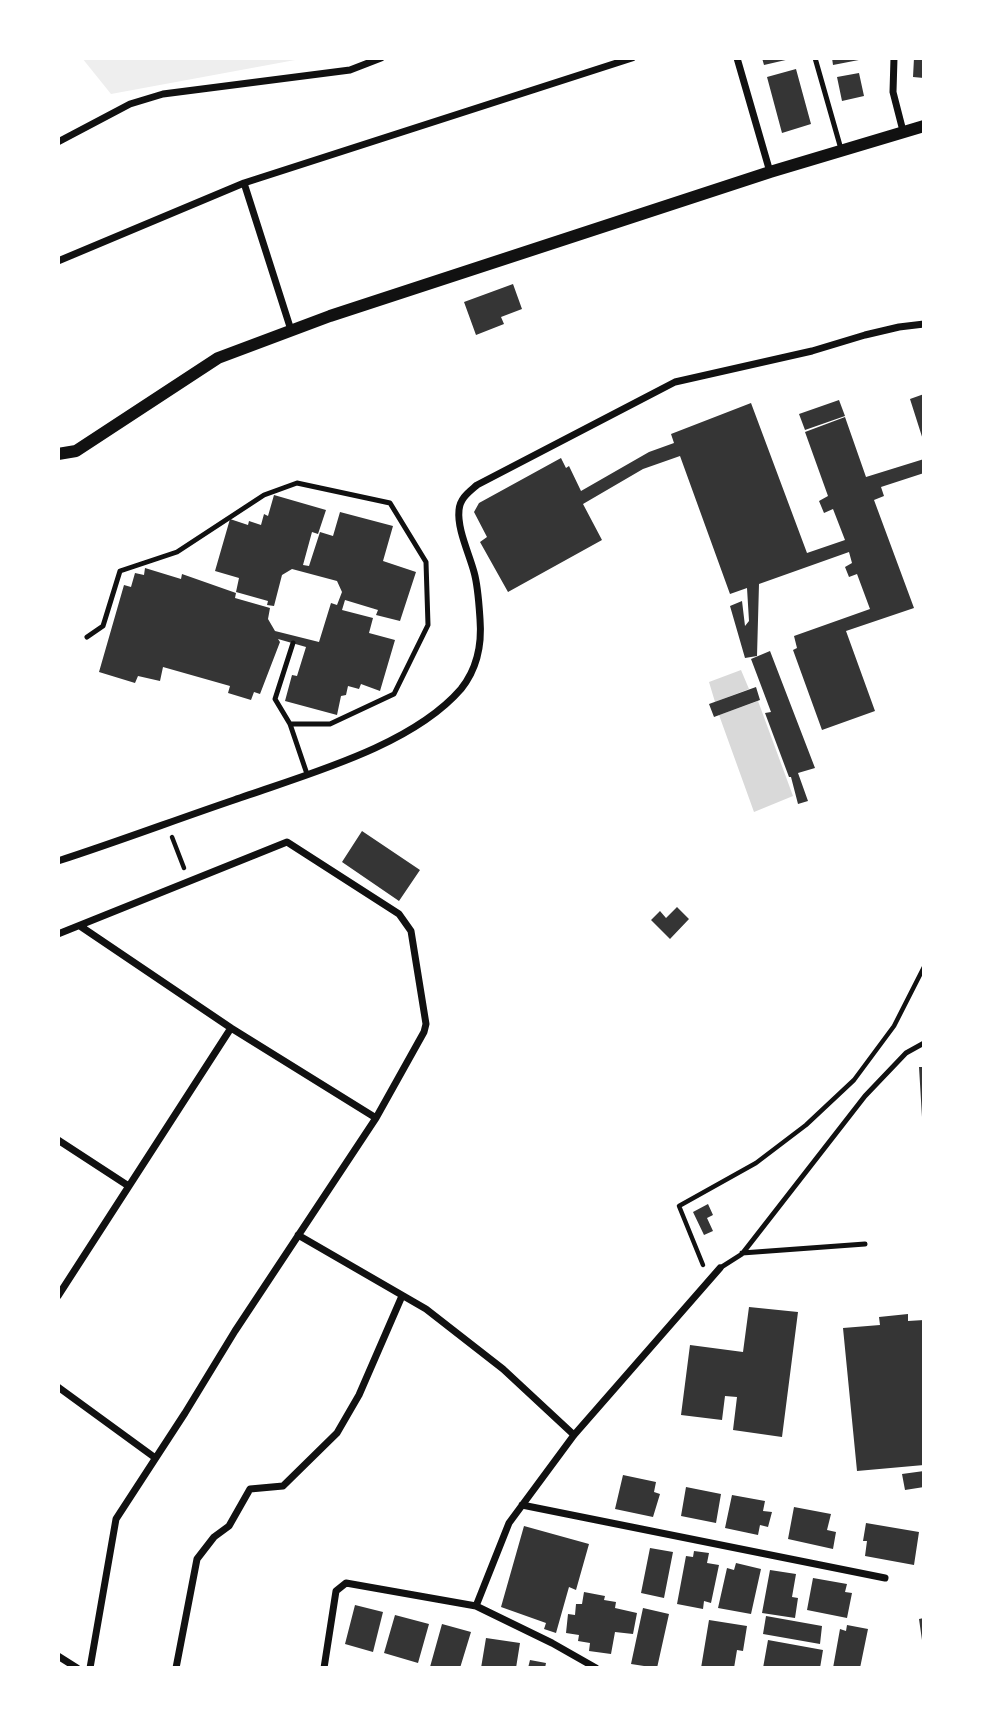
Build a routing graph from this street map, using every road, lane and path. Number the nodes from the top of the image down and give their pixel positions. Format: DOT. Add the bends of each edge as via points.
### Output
graph roads {
  1 [pos="381,58"];
  2 [pos="632,58"];
  3 [pos="737,58"];
  4 [pos="816,58"];
  5 [pos="894,58"];
  6 [pos="610,61"];
  7 [pos="924,126"];
  8 [pos="903,131"];
  9 [pos="58,142"];
  10 [pos="842,149"];
  11 [pos="770,172"];
  12 [pos="243,183"];
  13 [pos="58,261"];
  14 [pos="924,324"];
  15 [pos="291,330"];
  16 [pos="58,454"];
  17 [pos="87,637"];
  18 [pos="293,643"];
  19 [pos="290,724"];
  20 [pos="307,774"];
  21 [pos="167,823"];
  22 [pos="58,861"];
  23 [pos="190,882"];
  24 [pos="80,926"];
  25 [pos="58,934"];
  26 [pos="924,967"];
  27 [pos="230,1028"];
  28 [pos="924,1043"];
  29 [pos="376,1118"];
  30 [pos="58,1140"];
  31 [pos="127,1185"];
  32 [pos="298,1235"];
  33 [pos="865,1244"];
  34 [pos="742,1254"];
  35 [pos="720,1268"];
  36 [pos="708,1279"];
  37 [pos="58,1296"];
  38 [pos="402,1296"];
  39 [pos="58,1387"];
  40 [pos="575,1435"];
  41 [pos="154,1457"];
  42 [pos="522,1505"];
  43 [pos="885,1578"];
  44 [pos="475,1606"];
  45 [pos="58,1656"];
  46 [pos="77,1668"];
  47 [pos="90,1668"];
  48 [pos="176,1668"];
  49 [pos="324,1668"];
  50 [pos="593,1668"];
  1 -- 9 [label="street" via="349,70 163,94 131,104"];
  2 -- 6 [label="street"];
  3 -- 11 [label="street"];
  4 -- 10 [label="lane"];
  5 -- 8 [label="street" via="893,92"];
  6 -- 12 [label="street"];
  7 -- 8 [label="street"];
  8 -- 10 [label="street"];
  10 -- 11 [label="street"];
  11 -- 15 [label="street"];
  12 -- 13 [label="street"];
  12 -- 15 [label="street"];
  14 -- 20 [label="street" via="675,382 477,485 459,509 480,618 480,642 471,675 428,717 391,740"];
  15 -- 16 [label="street" via="218,358 76,451"];
  17 -- 19 [label="lane" via="103,626 120,571 177,552 264,495 297,483 390,503 426,562 428,625 394,694 330,724"];
  18 -- 19 [label="lane" via="275,699"];
  19 -- 20 [label="lane"];
  20 -- 21 [label="street"];
  21 -- 22 [label="street"];
  21 -- 23 [label="path"];
  23 -- 24 [label="street"];
  23 -- 29 [label="street" via="288,842 406,921 426,1024"];
  24 -- 25 [label="street"];
  24 -- 27 [label="street"];
  26 -- 36 [label="path" via="894,1026 854,1080 756,1163 679,1206"];
  27 -- 29 [label="street"];
  27 -- 31 [label="street"];
  28 -- 34 [label="lane" via="906,1052 864,1096"];
  29 -- 32 [label="street"];
  30 -- 31 [label="street"];
  31 -- 37 [label="street"];
  32 -- 38 [label="street"];
  32 -- 41 [label="street"];
  33 -- 34 [label="lane"];
  34 -- 35 [label="lane"];
  35 -- 36 [label="street"];
  36 -- 40 [label="street"];
  38 -- 40 [label="street" via="426,1308 503,1369"];
  38 -- 48 [label="street" via="359,1395 337,1433 283,1486 250,1489 229,1526 197,1559"];
  39 -- 41 [label="street"];
  40 -- 42 [label="street"];
  41 -- 47 [label="street" via="116,1519"];
  42 -- 43 [label="street"];
  42 -- 44 [label="street" via="509,1523"];
  44 -- 49 [label="street" via="346,1583 336,1591"];
  44 -- 50 [label="street"];
  45 -- 46 [label="street"];
}
